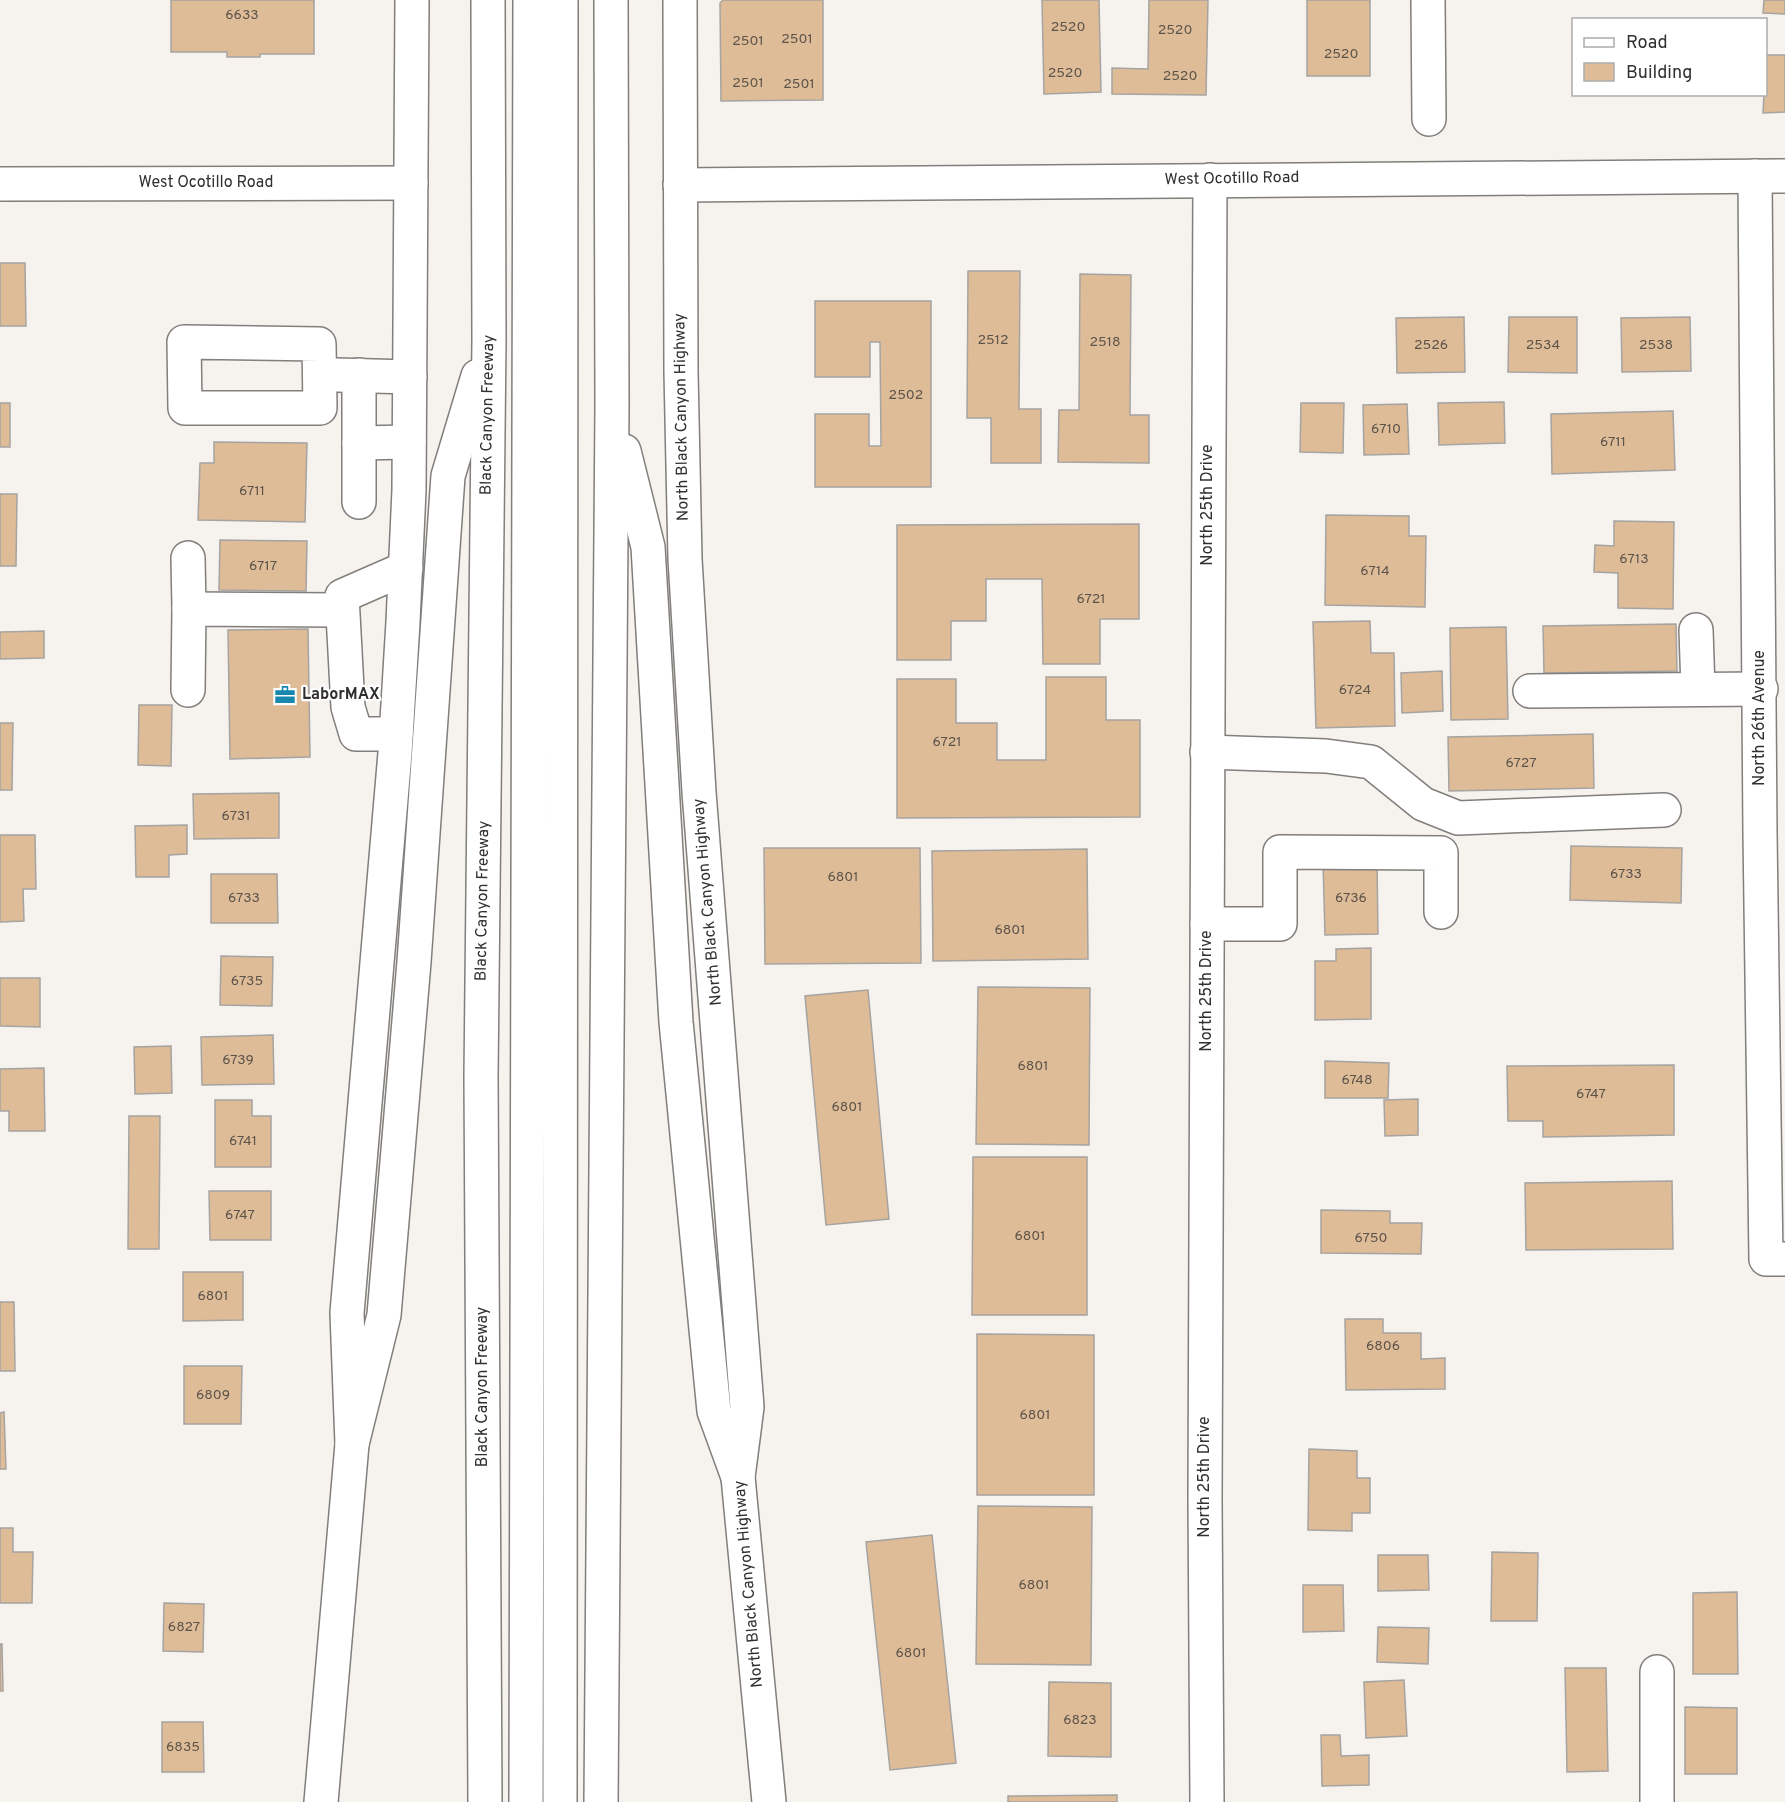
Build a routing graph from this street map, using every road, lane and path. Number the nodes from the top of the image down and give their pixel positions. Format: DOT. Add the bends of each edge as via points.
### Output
graph roads {
  1 [pos="412,0"];
  2 [pos="488,0"];
  3 [pos="530,0"];
  4 [pos="561,0"];
  5 [pos="611,0"];
  6 [pos="680,0"];
  7 [pos="1428,0"];
  8 [pos="1429,119"];
  9 [pos="1770,176"];
  10 [pos="1210,180"];
  11 [pos="411,183"];
  12 [pos="0,184"];
  13 [pos="680,184"];
  14 [pos="489,340"];
  15 [pos="320,375"];
  16 [pos="359,375"];
  17 [pos="410,376"];
  18 [pos="612,407"];
  19 [pos="409,442"];
  20 [pos="359,443"];
  21 [pos="359,501"];
  22 [pos="188,558"];
  23 [pos="406,568"];
  24 [pos="189,609"];
  25 [pos="342,610"];
  26 [pos="1772,611"];
  27 [pos="1696,630"];
  28 [pos="1698,689"];
  29 [pos="1761,689"];
  30 [pos="188,690"];
  31 [pos="1530,690"];
  32 [pos="396,734"];
  33 [pos="1208,752"];
  34 [pos="1664,810"];
  35 [pos="1772,833"];
  36 [pos="1441,912"];
  37 [pos="1207,924"];
  38 [pos="1775,1042"];
  39 [pos="1776,1259"];
  40 [pos="352,1443"];
  41 [pos="738,1477"];
  42 [pos="1657,1672"];
  43 [pos="321,1802"];
  44 [pos="485,1802"];
  45 [pos="526,1802"];
  46 [pos="560,1802"];
  47 [pos="601,1802"];
  48 [pos="769,1802"];
  49 [pos="1207,1802"];
  50 [pos="1657,1802"];
  1 -- 11 [label="main road"];
  2 -- 14 [label="main road, Black Canyon Freeway"];
  3 -- 45 [label="main road"];
  4 -- 46 [label="main road"];
  5 -- 18 [label="main road"];
  6 -- 13 [label="main road, North Black Canyon Highway"];
  7 -- 8 [label="main road"];
  9 -- 10 [label="main road, West Ocotillo Road"];
  9 -- 26 [label="main road, North 26th Avenue"];
  10 -- 13 [label="main road, West Ocotillo Road"];
  10 -- 33 [label="main road, North 25th Drive"];
  11 -- 12 [label="main road, West Ocotillo Road"];
  11 -- 17 [label="main road"];
  13 -- 41 [label="main road, North Black Canyon Highway" via="685,559 699,792 747,1407"];
  14 -- 40 [label="main road" via="448,476 414,962 384,1315"];
  14 -- 44 [label="main road, Black Canyon Freeway" via="481,1076"];
  15 -- 16 [label="main road"];
  16 -- 17 [label="main road"];
  16 -- 20 [label="main road"];
  17 -- 19 [label="main road"];
  18 -- 41 [label="main road" via="648,547 676,1022 699,1275 714,1411"];
  18 -- 47 [label="main road"];
  19 -- 20 [label="main road"];
  19 -- 23 [label="main road"];
  20 -- 21 [label="main road"];
  22 -- 24 [label="main road"];
  23 -- 25 [label="main road" via="342,596"];
  23 -- 32 [label="main road"];
  24 -- 25 [label="main road"];
  24 -- 30 [label="main road"];
  25 -- 32 [label="main road" via="348,707 356,734"];
  26 -- 29 [label="main road, North 26th Avenue"];
  27 -- 28 [label="main road"];
  28 -- 29 [label="main road"];
  28 -- 31 [label="main road"];
  29 -- 35 [label="main road, North 26th Avenue"];
  32 -- 40 [label="main road" via="346,1313"];
  33 -- 34 [label="main road" via="1326,756 1371,762 1423,804 1458,819"];
  33 -- 37 [label="main road, North 25th Drive"];
  35 -- 38 [label="main road, North 26th Avenue"];
  36 -- 37 [label="main road" via="1441,853 1280,852 1280,924"];
  37 -- 49 [label="main road, North 25th Drive"];
  38 -- 39 [label="main road, North 26th Avenue"];
  40 -- 43 [label="main road"];
  41 -- 48 [label="main road, North Black Canyon Highway"];
  42 -- 50 [label="main road"];
}
